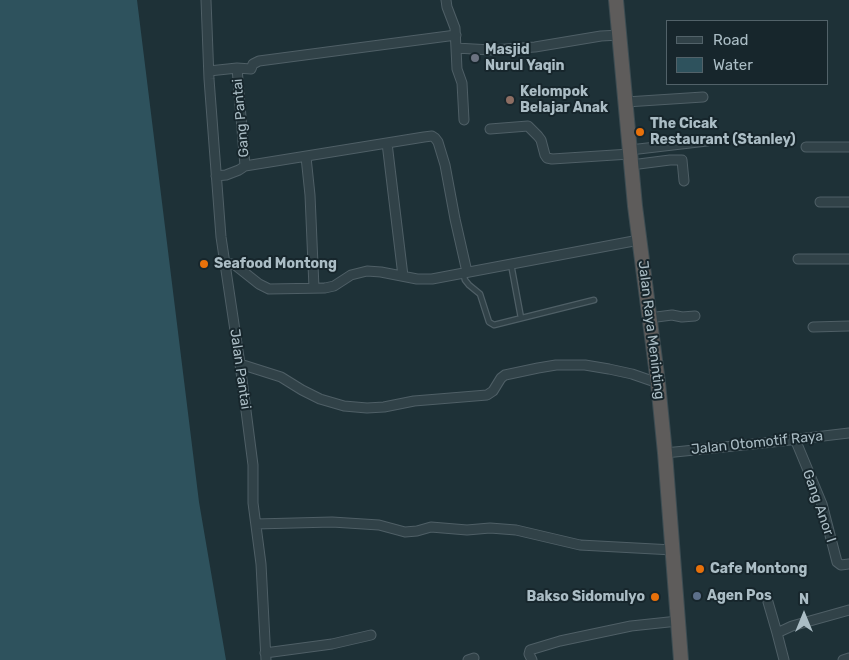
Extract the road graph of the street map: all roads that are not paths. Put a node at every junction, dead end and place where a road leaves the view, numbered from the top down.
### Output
1 (206, 0) edge
2 (446, 0) edge
3 (616, 0) edge
4 (456, 35) junction
5 (620, 35) junction
6 (456, 48) junction
7 (237, 68) junction
8 (209, 75) junction
9 (703, 97) dead end
10 (626, 102) junction
11 (464, 120) dead end
12 (490, 129) dead end
13 (707, 141) dead end
14 (387, 143) junction
15 (849, 147) edge
16 (806, 148) dead end
17 (306, 156) junction
18 (630, 156) junction
19 (246, 166) junction
20 (216, 176) junction
21 (684, 181) dead end
22 (820, 202) dead end
23 (849, 202) edge
24 (639, 240) junction
25 (798, 259) dead end
26 (849, 259) edge
27 (224, 264) junction
28 (511, 264) junction
29 (465, 273) junction
30 (403, 276) junction
31 (314, 288) junction
32 (594, 300) dead end
33 (695, 316) dead end
34 (522, 318) junction
35 (649, 318) junction
36 (814, 326) dead end
37 (849, 326) edge
38 (240, 364) junction
39 (658, 382) junction
40 (849, 433) edge
41 (795, 439) junction
42 (665, 453) junction
43 (256, 524) junction
44 (672, 550) junction
45 (849, 564) edge
46 (768, 602) dead end
47 (849, 610) edge
48 (678, 621) junction
49 (777, 633) junction
50 (371, 635) dead end
51 (266, 656) edge
52 (849, 658) edge
53 (532, 660) edge
54 (680, 660) edge
55 (784, 660) edge
56 (843, 660) edge

1 - 8 street, Jalan Pantai
2 - 4 street
3 - 5 highway, Jalan Raya Meninting
4 - 6 street
4 - 7 street
5 - 6 street
5 - 10 highway, Jalan Raya Meninting
6 - 11 street
7 - 8 street
7 - 19 street, Gang Pantai
8 - 20 street, Jalan Pantai
9 - 10 street
10 - 18 highway, Jalan Raya Meninting
12 - 18 street
13 - 18 street
14 - 17 street
14 - 29 street
14 - 30 street
15 - 16 street
17 - 19 street
17 - 31 street
18 - 21 street
18 - 24 highway, Jalan Raya Meninting
19 - 20 street, Gang Pantai
20 - 27 street, Jalan Pantai
22 - 23 street
24 - 28 street
24 - 35 highway, Jalan Raya Meninting
25 - 26 street
27 - 31 street
27 - 38 street, Jalan Pantai
28 - 29 street
28 - 34 lane
29 - 30 street
29 - 34 lane
30 - 31 street
32 - 34 lane
33 - 35 street
35 - 39 highway, Jalan Raya Meninting
36 - 37 street
38 - 39 street
38 - 43 street, Jalan Pantai
39 - 42 highway, Jalan Raya Meninting
40 - 41 street, Jalan Otomotif Raya
41 - 42 street, Jalan Otomotif Raya
41 - 45 street, Gang Anor I
42 - 44 highway, Jalan Raya Meninting
43 - 44 street
43 - 51 street, Jalan Pantai
44 - 48 highway, Jalan Raya Meninting
46 - 49 street
47 - 49 street
48 - 53 street
48 - 54 highway, Jalan Raya Meninting
49 - 55 street
50 - 51 street
52 - 56 street

